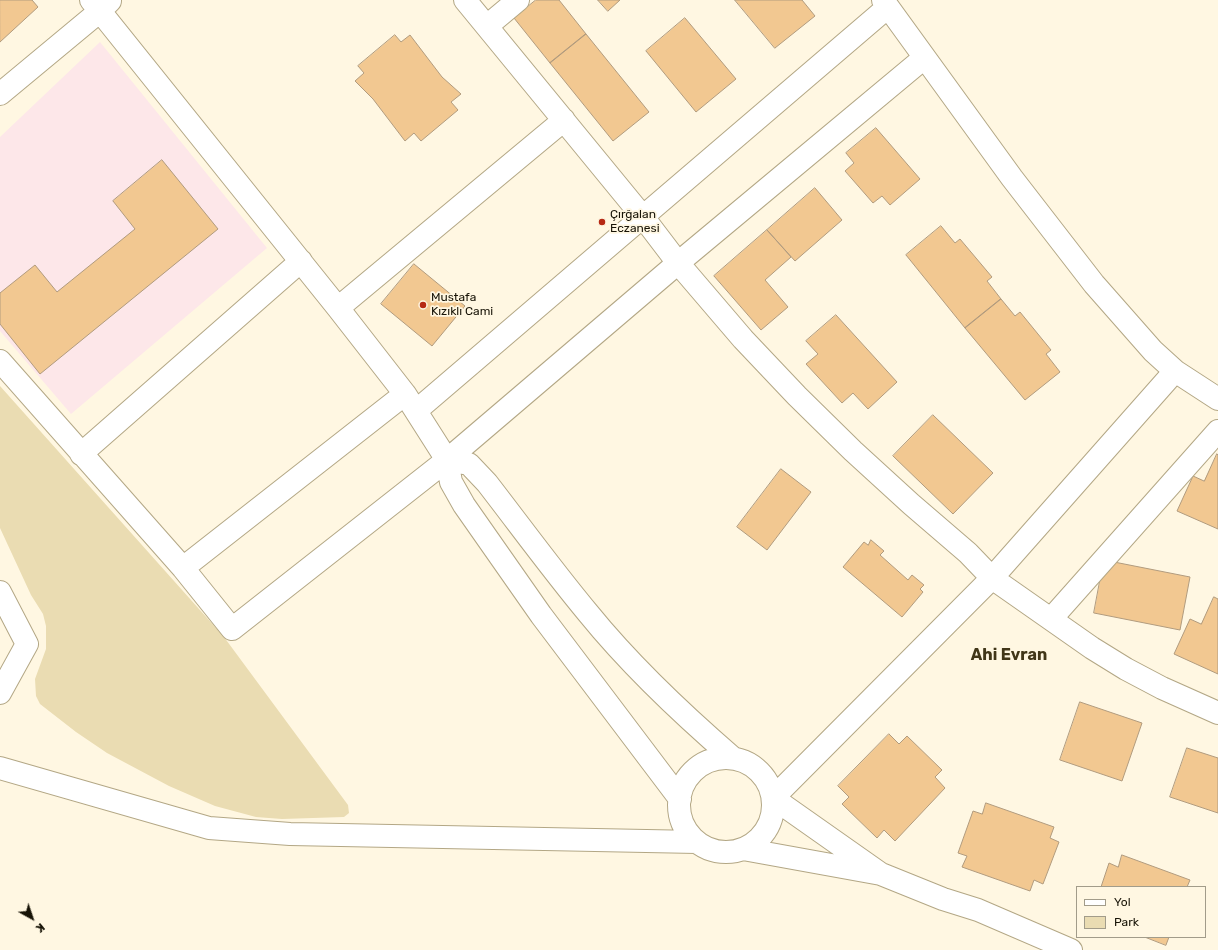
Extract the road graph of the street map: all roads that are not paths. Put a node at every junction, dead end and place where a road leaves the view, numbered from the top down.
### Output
1 (465, 0) edge
2 (518, 0) edge
3 (100, 4) edge
4 (885, 4) edge
5 (487, 26) junction
6 (924, 58) junction
7 (0, 94) edge
8 (564, 120) junction
9 (643, 217) junction
10 (301, 260) junction
11 (678, 263) junction
12 (338, 308) junction
13 (0, 361) edge
14 (1175, 371) junction
15 (1218, 399) edge
16 (411, 402) junction
17 (1218, 431) edge
18 (81, 454) junction
19 (448, 460) junction
20 (183, 568) junction
21 (992, 578) junction
22 (0, 592) edge
23 (1051, 619) junction
24 (0, 694) edge
25 (1218, 713) edge
26 (733, 758) junction
27 (0, 768) edge
28 (773, 798) junction
29 (680, 799) junction
30 (697, 842) junction
31 (743, 849) junction
32 (881, 874) junction
33 (1071, 950) edge

1 - 5 street
2 - 5 street
3 - 7 street
3 - 10 street
4 - 6 street
4 - 9 street
5 - 8 street
6 - 11 street
6 - 14 street
8 - 9 street
8 - 12 street
9 - 11 street
9 - 16 street
10 - 12 street
10 - 18 street
11 - 19 street
11 - 21 street
12 - 16 street
13 - 18 street
14 - 15 street
14 - 21 street
16 - 19 street
16 - 20 street
17 - 23 street
18 - 20 street
19 - 20 street
19 - 26 street
19 - 29 street
21 - 23 street
21 - 28 street
22 - 24 street
23 - 25 street
26 - 28 street
26 - 29 street
27 - 30 street
28 - 31 street
28 - 32 street
29 - 30 street
30 - 31 street
31 - 32 street
32 - 33 street

